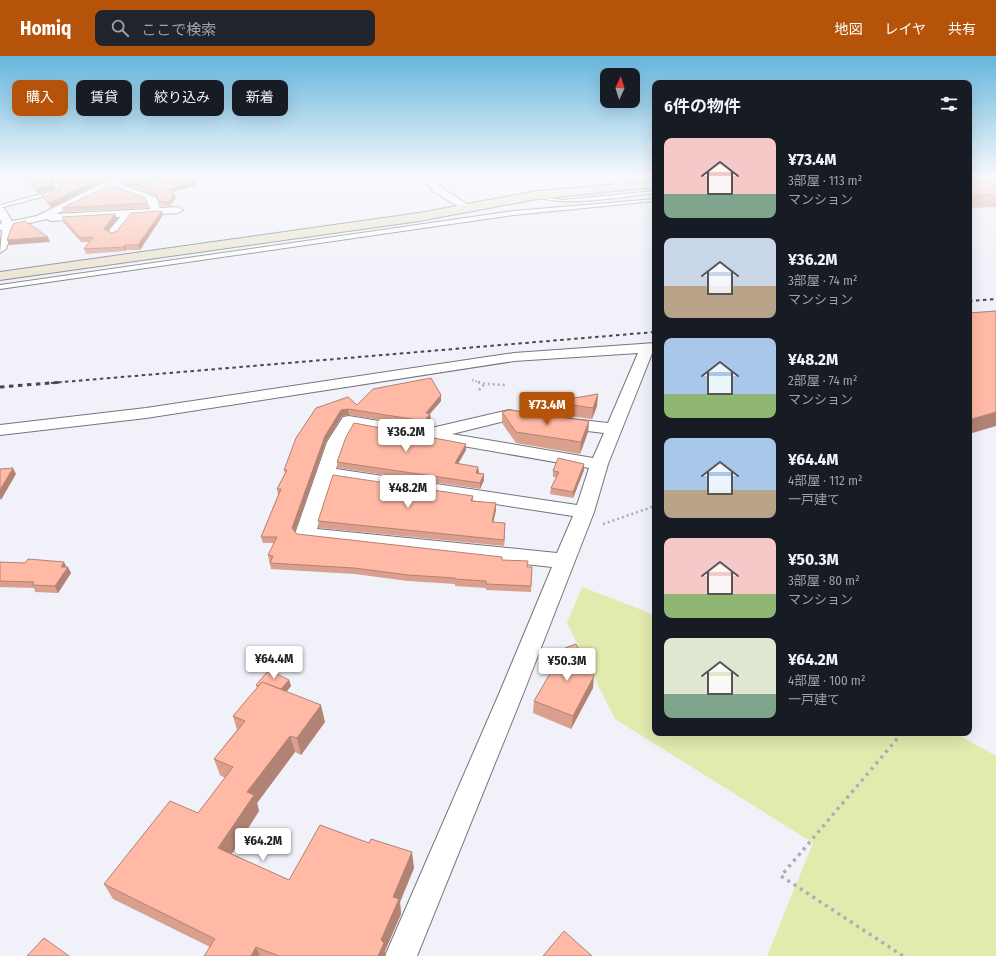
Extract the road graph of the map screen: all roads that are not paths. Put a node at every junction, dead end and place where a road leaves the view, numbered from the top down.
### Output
1 (55, 217) edge
2 (124, 217) edge
3 (417, 217) edge
4 (487, 217) edge
5 (40, 218) joint
6 (5, 226) edge
7 (125, 232) edge
8 (0, 249) edge
9 (0, 276) edge
10 (0, 288) edge
11 (651, 347) edge
12 (613, 429) junction
13 (0, 430) edge
14 (424, 435) junction
15 (599, 464) junction
16 (326, 473) junction
17 (579, 522) junction
18 (563, 561) junction
19 (401, 956) edge

1 - 5 street
2 - 7 street
3 - 9 street
4 - 10 lane
5 - 6 street
6 - 8 street
11 - 12 street
11 - 13 street
12 - 14 street
12 - 15 street
14 - 15 street
14 - 16 street
15 - 17 street
16 - 17 street
16 - 18 street
17 - 18 street
18 - 19 street

